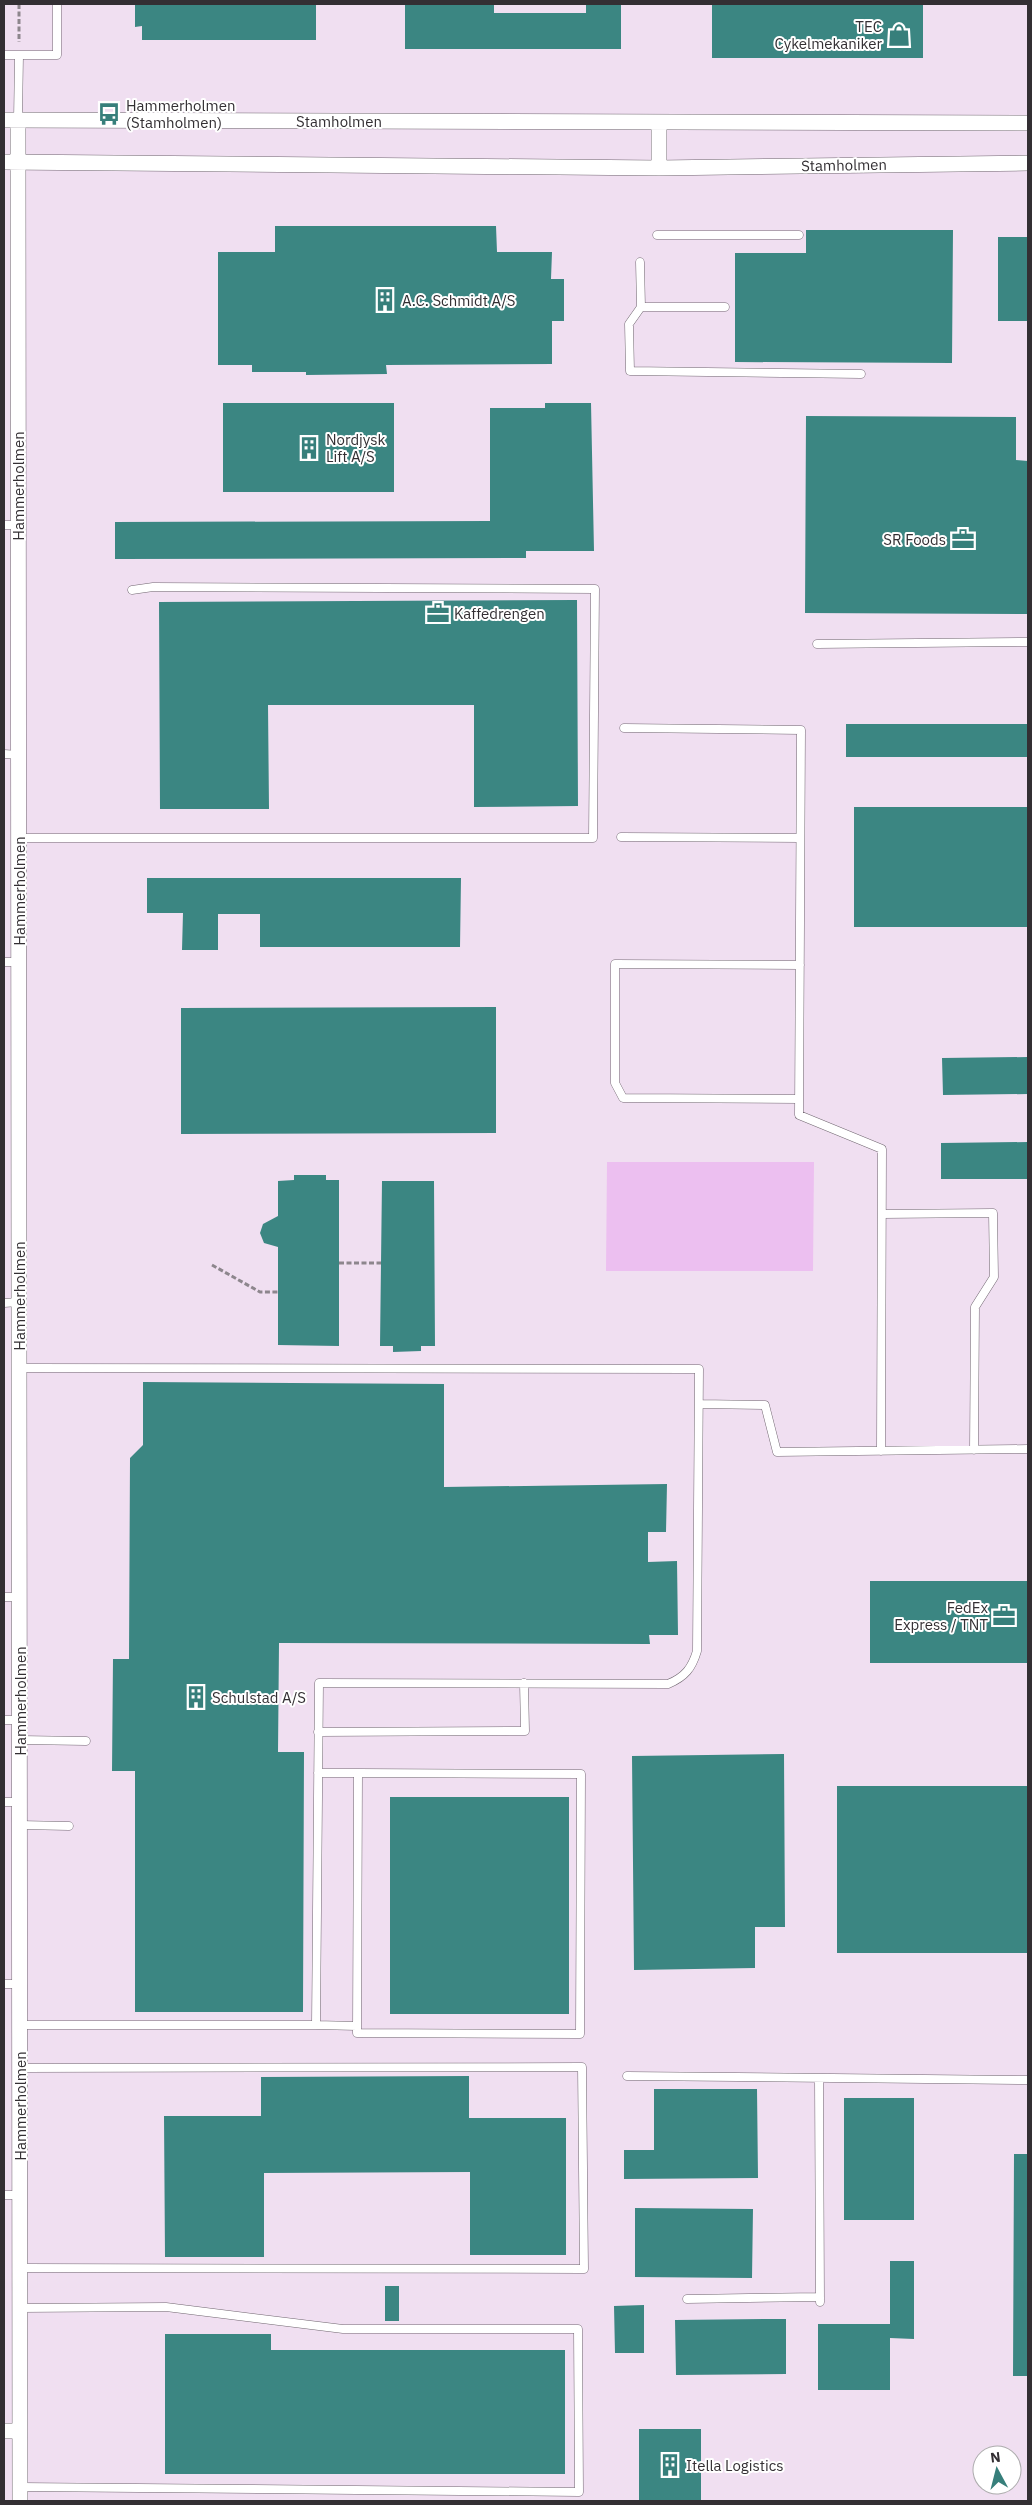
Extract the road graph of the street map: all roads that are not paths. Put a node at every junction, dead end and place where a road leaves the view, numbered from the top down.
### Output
1 (56, 4) edge
2 (4, 54) edge
3 (19, 55) junction
4 (11, 120) edge
5 (659, 122) junction
6 (1028, 123) edge
7 (11, 162) edge
8 (1028, 163) edge
9 (659, 168) junction
10 (657, 235) dead end
11 (800, 236) dead end
12 (640, 262) dead end
13 (642, 306) junction
14 (725, 307) dead end
15 (861, 374) dead end
16 (11, 525) edge
17 (132, 590) dead end
18 (1028, 642) edge
19 (817, 644) dead end
20 (624, 728) dead end
21 (11, 754) edge
22 (621, 837) dead end
23 (19, 838) junction
24 (800, 838) junction
25 (11, 962) edge
26 (800, 965) junction
27 (799, 1099) junction
28 (882, 1214) junction
29 (19, 1302) junction
30 (4, 1303) edge
31 (19, 1368) junction
32 (699, 1404) junction
33 (1028, 1449) edge
34 (974, 1450) junction
35 (881, 1451) junction
36 (4, 1597) edge
37 (20, 1597) junction
38 (524, 1683) junction
39 (4, 1720) edge
40 (20, 1720) junction
41 (318, 1732) junction
42 (20, 1740) junction
43 (86, 1741) dead end
44 (318, 1773) junction
45 (358, 1773) junction
46 (4, 1802) edge
47 (20, 1802) junction
48 (20, 1825) junction
49 (69, 1826) dead end
50 (4, 1984) edge
51 (20, 1984) junction
52 (20, 2025) junction
53 (316, 2025) junction
54 (357, 2026) junction
55 (20, 2068) junction
56 (627, 2076) dead end
57 (819, 2078) junction
58 (1028, 2080) edge
59 (4, 2195) edge
60 (20, 2195) junction
61 (20, 2268) junction
62 (687, 2299) dead end
63 (20, 2308) junction
64 (4, 2431) edge
65 (20, 2431) junction
66 (20, 2494) edge

1 - 3 lane
2 - 3 lane
3 - 4 lane
4 - 5 street, Stamholmen
4 - 7 street
5 - 6 street, Stamholmen
5 - 9 street
7 - 9 street, Stamholmen
7 - 16 street, Hammerholmen
8 - 9 street, Stamholmen
10 - 11 lane
12 - 13 lane
13 - 14 lane
13 - 15 lane
16 - 21 street, Hammerholmen
17 - 23 lane
18 - 19 lane
20 - 24 lane
21 - 23 street, Hammerholmen
22 - 24 lane
23 - 25 street, Hammerholmen
24 - 26 lane
25 - 29 street, Hammerholmen
26 - 27 lane
26 - 27 lane
27 - 28 lane
28 - 34 lane
28 - 35 lane
29 - 30 lane
29 - 31 street, Hammerholmen
31 - 32 lane
31 - 37 street, Hammerholmen
32 - 35 lane
32 - 38 lane
33 - 34 lane
34 - 35 lane
36 - 37 lane
37 - 40 street, Hammerholmen
38 - 41 lane
38 - 41 lane
39 - 40 lane
40 - 42 street, Hammerholmen
41 - 44 lane
42 - 43 lane
42 - 47 street, Hammerholmen
44 - 45 lane
44 - 53 lane
45 - 54 lane
45 - 54 lane
46 - 47 lane
47 - 48 street, Hammerholmen
48 - 49 lane
48 - 51 street, Hammerholmen
50 - 51 lane
51 - 52 street, Hammerholmen
52 - 53 lane
52 - 55 street, Hammerholmen
53 - 54 lane
55 - 60 street, Hammerholmen
55 - 61 lane
56 - 57 lane
57 - 58 lane
57 - 62 lane
59 - 60 lane
60 - 61 street, Hammerholmen
61 - 63 street, Hammerholmen
63 - 65 street, Hammerholmen
63 - 66 lane
64 - 65 street
65 - 66 street, Hammerholmen

